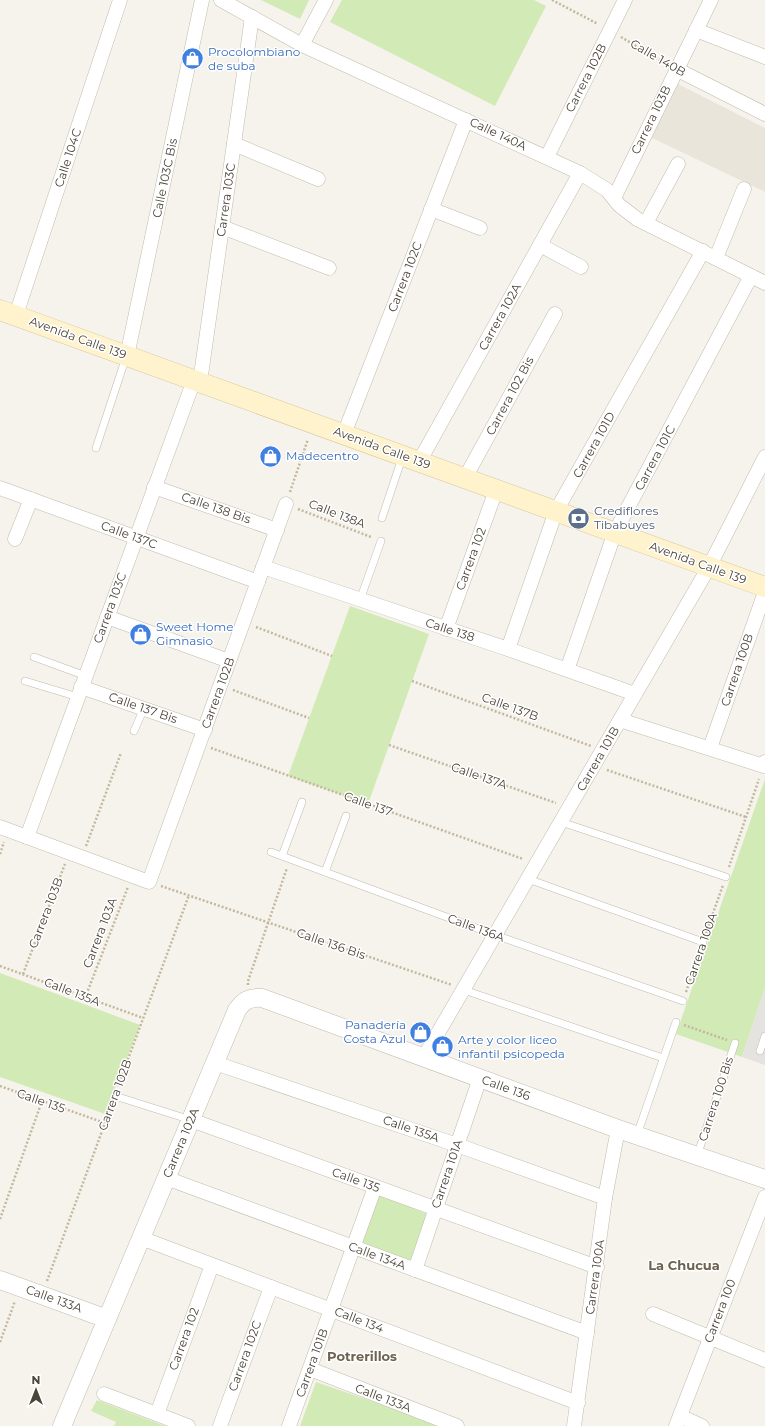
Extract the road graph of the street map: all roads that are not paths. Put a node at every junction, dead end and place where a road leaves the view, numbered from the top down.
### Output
1 (120, 0) edge
2 (202, 0) edge
3 (221, 0) edge
4 (326, 0) edge
5 (625, 0) edge
6 (711, 0) edge
7 (252, 17) junction
8 (696, 30) junction
9 (302, 45) junction
10 (765, 57) edge
11 (676, 69) junction
12 (765, 114) edge
13 (466, 120) junction
14 (234, 144) junction
15 (547, 157) junction
16 (678, 164) dead end
17 (580, 173) junction
18 (318, 179) dead end
19 (744, 189) dead end
20 (614, 198) junction
21 (432, 209) junction
22 (646, 223) junction
23 (222, 226) junction
24 (480, 228) dead end
25 (540, 245) junction
26 (703, 251) junction
27 (716, 258) junction
28 (581, 267) dead end
29 (329, 268) dead end
30 (751, 276) junction
31 (765, 283) edge
32 (8, 313) edge
33 (554, 314) dead end
34 (127, 356) junction
35 (197, 381) junction
36 (344, 434) junction
37 (96, 448) dead end
38 (765, 457) edge
39 (411, 459) junction
40 (465, 478) junction
41 (154, 487) junction
42 (0, 488) edge
43 (496, 490) junction
44 (30, 499) junction
45 (286, 504) road end
46 (556, 511) junction
47 (382, 518) dead end
48 (277, 530) junction
49 (615, 532) junction
50 (136, 538) junction
51 (15, 539) dead end
52 (381, 541) road end
53 (264, 567) junction
54 (709, 567) junction
55 (258, 582) junction
56 (765, 587) edge
57 (765, 592) edge
58 (360, 600) junction
59 (107, 617) junction
60 (446, 629) junction
61 (508, 649) junction
62 (34, 656) dead end
63 (230, 661) junction
64 (567, 670) junction
65 (25, 681) dead end
66 (82, 686) junction
67 (635, 694) junction
68 (144, 708) junction
69 (620, 720) junction
70 (205, 730) junction
71 (134, 731) dead end
72 (710, 748) junction
73 (764, 764) edge
74 (302, 802) dead end
75 (346, 816) dead end
76 (561, 822) junction
77 (0, 827) edge
78 (27, 837) junction
79 (271, 852) dead end
80 (282, 856) junction
81 (325, 872) junction
82 (726, 877) road end
83 (528, 879) junction
84 (495, 935) junction
85 (703, 942) road end
86 (464, 990) junction
87 (247, 999) joint
88 (683, 1001) road end
89 (676, 1022) road end
90 (765, 1036) edge
91 (735, 1043) road end
92 (760, 1051) dead end
93 (424, 1057) junction
94 (664, 1058) junction
95 (215, 1063) junction
96 (480, 1078) junction
97 (115, 1096) road end
98 (191, 1120) junction
99 (618, 1129) junction
100 (637, 1135) junction
101 (457, 1145) junction
102 (697, 1156) junction
103 (166, 1178) junction
104 (765, 1179) edge
105 (375, 1187) junction
106 (765, 1197) edge
107 (605, 1198) junction
108 (436, 1209) junction
109 (141, 1238) junction
110 (353, 1247) junction
111 (212, 1265) junction
112 (597, 1267) junction
113 (415, 1270) junction
114 (0, 1280) edge
115 (271, 1287) junction
116 (331, 1310) junction
117 (653, 1314) dead end
118 (107, 1319) junction
119 (587, 1333) junction
120 (710, 1338) junction
121 (765, 1360) edge
122 (310, 1369) junction
123 (104, 1394) dead end
124 (578, 1403) junction
125 (157, 1414) junction
126 (678, 1421) edge
127 (62, 1426) edge
128 (188, 1426) edge
129 (220, 1426) edge
130 (289, 1426) edge
131 (457, 1426) edge
132 (574, 1426) edge
133 (702, 1426) edge

1 - 32 street, Calle 104C
2 - 34 street, Calle 103C Bis
3 - 7 street, Calle 140A
4 - 9 street
5 - 15 street, Carrera 102B
6 - 8 street, Carrera 103B
7 - 9 street, Calle 140A
7 - 14 street, Carrera 103C
8 - 10 street
8 - 11 street, Carrera 103B
9 - 13 street, Calle 140A
11 - 12 street, Calle 140B
11 - 20 street, Carrera 103B
13 - 15 street, Calle 140A
13 - 21 street, Carrera 102C
14 - 18 street
14 - 23 street, Carrera 103C
15 - 17 street, Calle 140A
16 - 22 street
17 - 20 street, Calle 140A
17 - 25 street, Carrera 102A
19 - 27 street
20 - 22 street, Calle 140A
21 - 24 street
21 - 36 street, Carrera 102C
22 - 26 street, Calle 140A
23 - 29 street
23 - 35 street, Carrera 103C
25 - 28 street
25 - 39 street, Carrera 102A
26 - 27 street, Calle 140A
26 - 46 street, Carrera 101D
27 - 30 street, Calle 140A
30 - 31 street, Calle 140A
30 - 49 street, Carrera 101C
32 - 34 main road, Avenida Calle 139
33 - 40 street, Carrera 102 Bis
34 - 35 main road, Avenida Calle 139
34 - 37 lane
35 - 36 main road, Avenida Calle 139
35 - 41 street, Carrera 103C
36 - 39 main road, Avenida Calle 139
38 - 54 street, Carrera 101B
39 - 40 main road, Avenida Calle 139
39 - 47 lane
40 - 43 main road, Avenida Calle 139
41 - 48 street, Calle 138 Bis
41 - 50 street, Carrera 103C
42 - 44 street, Calle 137C
43 - 46 main road, Avenida Calle 139
43 - 60 street, Carrera 102
44 - 50 street, Calle 137C
44 - 51 street
45 - 48 street, Carrera 102B
46 - 49 main road, Avenida Calle 139
46 - 61 street, Carrera 101D
48 - 53 street, Carrera 102B
49 - 54 main road, Avenida Calle 139
49 - 64 street, Carrera 101C
50 - 55 street, Calle 137C
50 - 59 street, Carrera 103C
52 - 58 lane
53 - 55 street, Carrera 102B
53 - 58 street, Calle 138
54 - 56 main road, Avenida Calle 139
54 - 67 street, Carrera 101B
55 - 63 street, Carrera 102B
57 - 72 street, Carrera 100B
58 - 60 street, Calle 138
59 - 63 street
59 - 66 street, Carrera 103C
60 - 61 street, Calle 138
61 - 64 street, Calle 138
62 - 66 lane
63 - 70 street, Carrera 102B
64 - 67 street, Calle 138
65 - 66 lane
66 - 68 street, Calle 137 Bis
66 - 78 street, Carrera 103C
67 - 69 street, Carrera 101B
68 - 70 street, Calle 137 Bis
68 - 71 lane
69 - 72 street
69 - 76 street, Carrera 101B
70 - 78 street, Carrera 102B
72 - 73 street
74 - 80 lane
75 - 81 lane
76 - 82 lane
76 - 83 street, Carrera 101B
77 - 78 street
79 - 80 lane, Calle 136A
80 - 81 lane, Calle 136A
81 - 84 lane, Calle 136A
83 - 84 street, Carrera 101B
83 - 85 lane
84 - 86 street, Carrera 101B
84 - 88 lane, Calle 136A
86 - 93 street, Carrera 101B
86 - 94 lane
87 - 93 street, Calle 136
87 - 95 street, Carrera 102A
89 - 94 lane
90 - 92 lane
91 - 102 lane, Carrera 100 Bis
93 - 96 street, Calle 136
94 - 100 lane
95 - 98 street, Carrera 102A
95 - 101 street, Calle 135A
96 - 99 street, Calle 136
96 - 101 street, Carrera 101A
97 - 98 lane, Calle 135
98 - 103 street, Carrera 102A
98 - 105 street, Calle 135
99 - 100 street, Calle 136
99 - 107 street, Carrera 100A
100 - 102 street, Calle 136
101 - 107 street, Calle 135A
101 - 108 street, Carrera 101A
102 - 104 street, Calle 136
103 - 109 street, Carrera 102A
103 - 110 street, Calle 134A
105 - 108 street, Calle 135
105 - 110 street, Carrera 101B
106 - 120 street, Carrera 100
107 - 112 street, Carrera 100A
108 - 112 street, Calle 135
108 - 113 street, Carrera 101A
109 - 111 street, Calle 134
109 - 118 street, Carrera 102A
110 - 113 street, Calle 134A
110 - 116 street, Carrera 101B
111 - 115 street, Calle 134
111 - 125 street, Carrera 102
112 - 119 street, Carrera 100A
113 - 119 street, Calle 134A
114 - 118 street, Calle 133A
115 - 116 street, Calle 134
115 - 129 street, Carrera 102C
116 - 122 street, Carrera 101B
116 - 124 street, Calle 134
117 - 120 street
118 - 127 street, Carrera 102A
119 - 124 street, Carrera 100A
120 - 121 street
120 - 126 street, Carrera 100
122 - 130 street, Carrera 101B
122 - 131 street, Calle 133A
123 - 125 street
124 - 132 street, Carrera 100A
125 - 128 street
126 - 133 street

